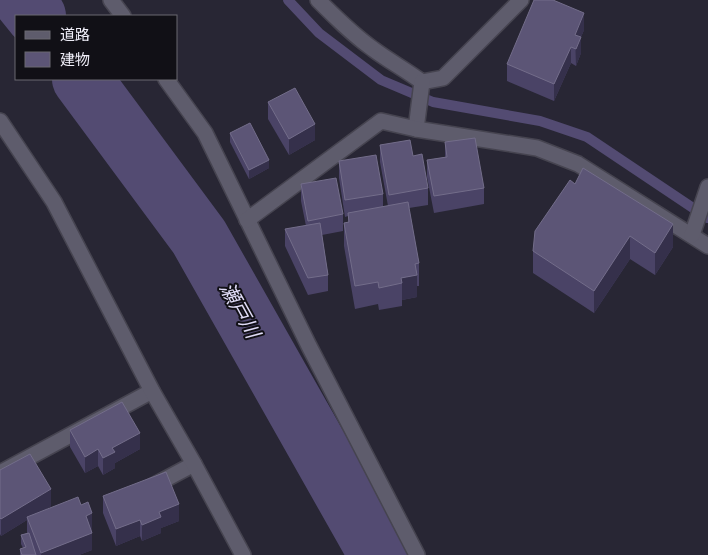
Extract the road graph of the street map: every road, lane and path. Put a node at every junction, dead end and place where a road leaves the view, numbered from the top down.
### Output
1 (112, 0) edge
2 (318, 0) edge
3 (522, 0) edge
4 (122, 15) edge
5 (167, 80) edge
6 (422, 82) junction
7 (0, 121) edge
8 (416, 129) junction
9 (706, 190) edge
10 (247, 220) junction
11 (692, 234) junction
12 (708, 246) edge
13 (152, 391) junction
14 (194, 464) junction
15 (0, 473) edge
16 (135, 496) edge
17 (243, 555) edge
18 (417, 555) edge

1 - 4 street
2 - 6 street
3 - 6 street
5 - 10 street
6 - 8 street
7 - 13 street
8 - 10 street
8 - 11 street
9 - 11 street
10 - 18 street
11 - 12 street
13 - 14 street
13 - 15 street
14 - 16 street
14 - 17 street

